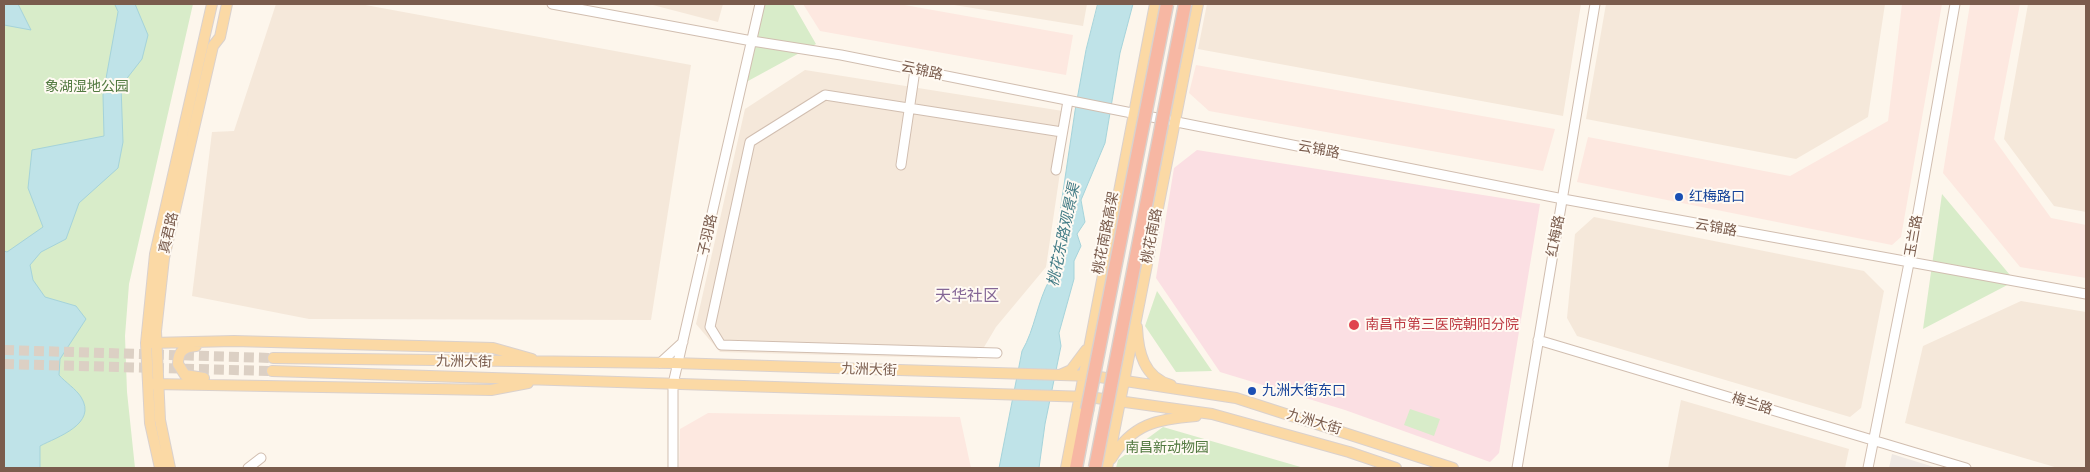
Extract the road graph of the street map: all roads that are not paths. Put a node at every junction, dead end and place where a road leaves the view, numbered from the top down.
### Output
1 (212, 4) edge
2 (227, 4) edge
3 (552, 4) edge
4 (760, 4) edge
5 (1155, 4) edge
6 (1166, 4) edge
7 (1185, 4) edge
8 (1198, 4) edge
9 (1595, 4) edge
10 (1956, 4) edge
11 (752, 41) junction
12 (915, 70) junction
13 (1070, 101) junction
14 (909, 108) junction
15 (1127, 113) junction
16 (1174, 121) junction
17 (1062, 132) junction
18 (901, 165) dead end
19 (1056, 170) dead end
20 (1563, 200) junction
21 (1909, 263) junction
22 (2086, 294) edge
23 (1137, 310) junction
24 (1538, 340) junction
25 (234, 342) junction
26 (683, 342) junction
27 (151, 343) junction
28 (1090, 344) junction
29 (997, 353) dead end
30 (273, 358) tunnel mouth
31 (548, 363) junction
32 (660, 363) junction
33 (678, 363) junction
34 (272, 371) tunnel mouth
35 (1058, 375) junction
36 (1084, 376) junction
37 (547, 379) junction
38 (1123, 380) junction
39 (147, 384) junction
40 (158, 384) junction
41 (232, 384) junction
42 (673, 384) junction
43 (1079, 397) junction
44 (1236, 398) junction
45 (1119, 401) junction
46 (1212, 414) junction
47 (1873, 440) junction
48 (261, 458) dead end
49 (160, 468) edge
50 (170, 468) edge
51 (248, 468) edge
52 (672, 468) edge
53 (1066, 468) edge
54 (1076, 468) edge
55 (1103, 468) edge
56 (1396, 468) edge
57 (1453, 468) edge
58 (1517, 468) edge
59 (1868, 468) edge
60 (1966, 468) edge

1 - 27 main road, 真君路
2 - 27 main road, 真君路
3 - 11 street, 云锦路
4 - 11 street, 子羽路
5 - 15 main road
6 - 54 highway, 桃花南路高架, bridge
7 - 55 highway, bridge
8 - 16 main road, 桃花南路
9 - 20 street, 红梅路
10 - 21 street, 玉兰路
11 - 12 street, 云锦路
11 - 26 street, 子羽路
12 - 13 street, 云锦路
12 - 14 street
13 - 15 street, 云锦路
13 - 17 street
14 - 17 street
14 - 18 street
14 - 29 street
15 - 16 street, 云锦路
15 - 28 main road
16 - 20 street, 云锦路
16 - 23 main road, 桃花南路
17 - 19 street
20 - 21 street, 云锦路
20 - 24 street, 红梅路
21 - 22 street, 云锦路
21 - 47 street, 玉兰路
23 - 38 main road, 桃花南路
23 - 44 main road
24 - 47 street, 梅兰路
24 - 58 street, 红梅路
25 - 27 main road
25 - 31 main road
25 - 41 main road
26 - 32 street
26 - 33 street, 子羽路
27 - 39 main road, 真君路
27 - 40 main road, 真君路
28 - 35 main road
28 - 36 main road
30 - 31 main road, 九洲大街
31 - 32 main road, 九洲大街
32 - 33 main road, 九洲大街
33 - 35 main road, 九洲大街
33 - 42 street, 子羽路
34 - 37 main road, 九洲大街
35 - 36 main road, 九洲大街
36 - 38 main road, 九洲大街
36 - 43 main road
37 - 41 main road
37 - 42 main road, 九洲大街
38 - 44 main road, 九洲大街
38 - 45 main road, 桃花南路
39 - 40 main road
39 - 49 main road, 真君路
40 - 41 main road
40 - 50 main road, 真君路
42 - 43 main road, 九洲大街
42 - 52 street, 子羽路
43 - 45 main road, 九洲大街
43 - 53 main road
44 - 57 main road, 九洲大街
45 - 46 main road, 九洲大街
45 - 55 main road, 桃花南路
46 - 55 main road
46 - 56 main road, 九洲大街
47 - 59 street, 玉兰路
47 - 60 street, 梅兰路
48 - 51 street

